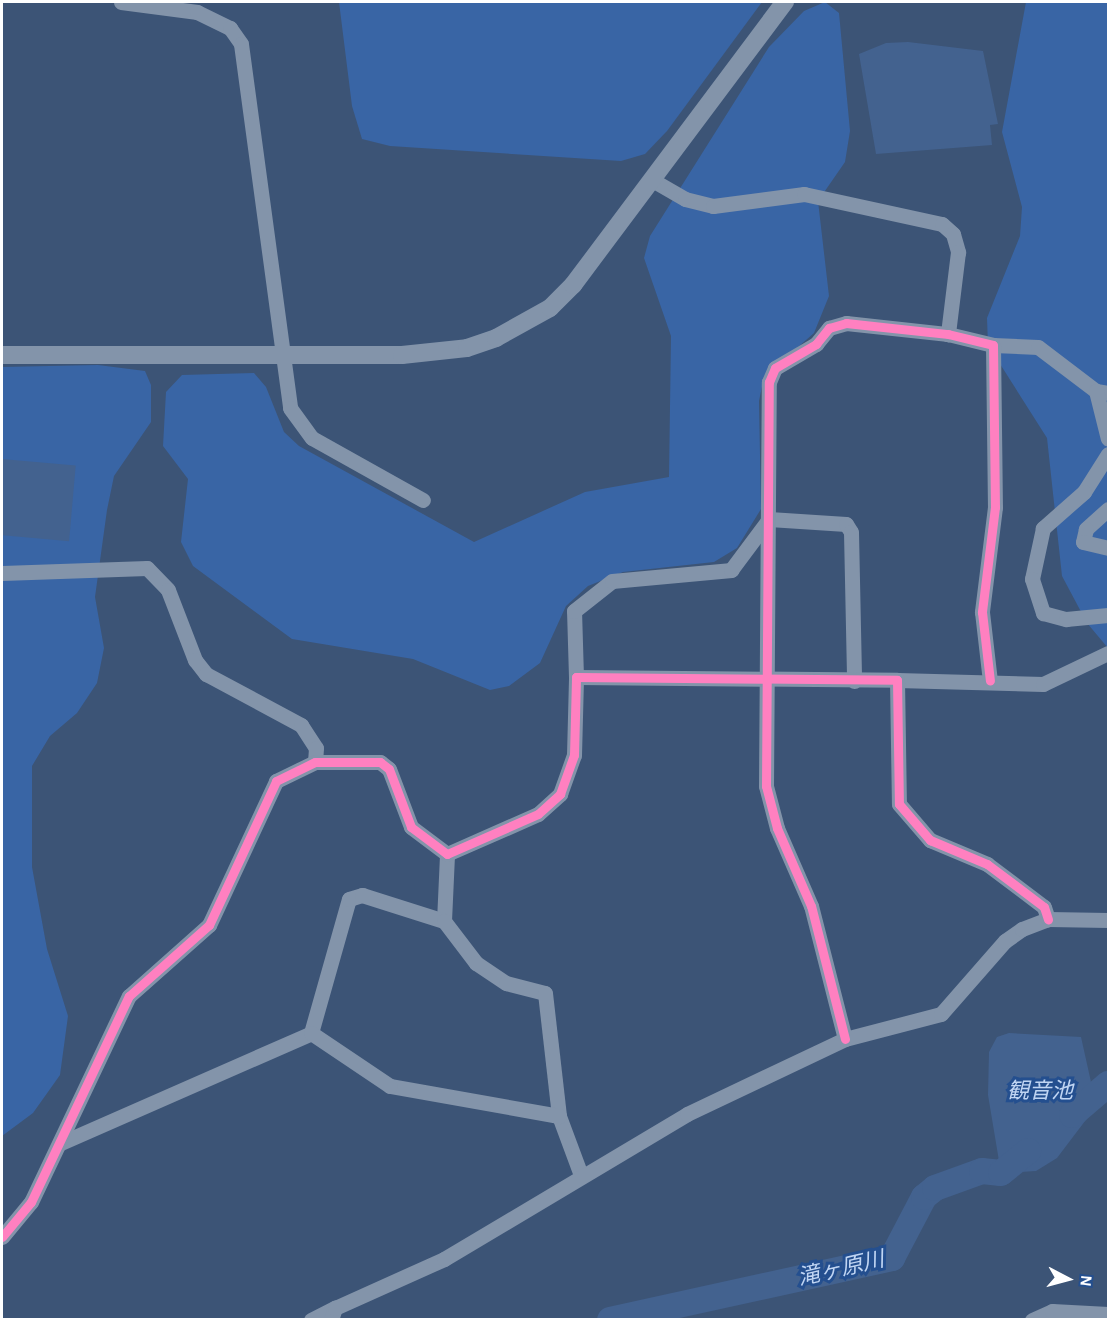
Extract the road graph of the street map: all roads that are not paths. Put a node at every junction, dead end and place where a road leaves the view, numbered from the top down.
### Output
1 (121, 2) edge
2 (785, 2) edge
3 (654, 181) junction
4 (948, 334) junction
5 (993, 345) junction
6 (280, 353) junction
7 (2, 355) edge
8 (1102, 392) edge
9 (1108, 438) edge
10 (1108, 454) edge
11 (423, 500) dead end
12 (1108, 509) edge
13 (769, 519) junction
14 (1108, 548) edge
15 (2, 573) edge
16 (1108, 615) edge
17 (1108, 653) edge
18 (576, 677) junction
19 (767, 680) junction
20 (897, 680) junction
21 (854, 681) junction
22 (990, 681) junction
23 (315, 762) junction
24 (447, 854) junction
25 (1048, 919) junction
26 (1108, 920) edge
27 (444, 921) junction
28 (311, 1034) junction
29 (845, 1040) junction
30 (559, 1116) junction
31 (62, 1143) junction
32 (581, 1175) junction
33 (2, 1237) edge
34 (333, 1314) edge
35 (1108, 1314) edge
36 (311, 1320) edge
37 (1032, 1320) edge

1 - 6 street
2 - 3 street
3 - 4 street
3 - 6 street
4 - 5 street
4 - 13 street
5 - 8 street
5 - 22 street
6 - 7 street
6 - 11 street
8 - 9 street
10 - 16 street
12 - 14 street
13 - 18 street
13 - 19 street
13 - 21 street
15 - 23 street
17 - 22 street
18 - 19 street
18 - 24 street
19 - 21 street
19 - 29 street
20 - 21 street
20 - 22 street
20 - 25 street
23 - 24 street
23 - 31 street
24 - 27 street
25 - 26 street
25 - 29 street
27 - 28 street
27 - 30 street
28 - 30 street
28 - 31 street
29 - 32 street
30 - 32 street
31 - 33 street
32 - 34 street
34 - 36 street
35 - 37 street

